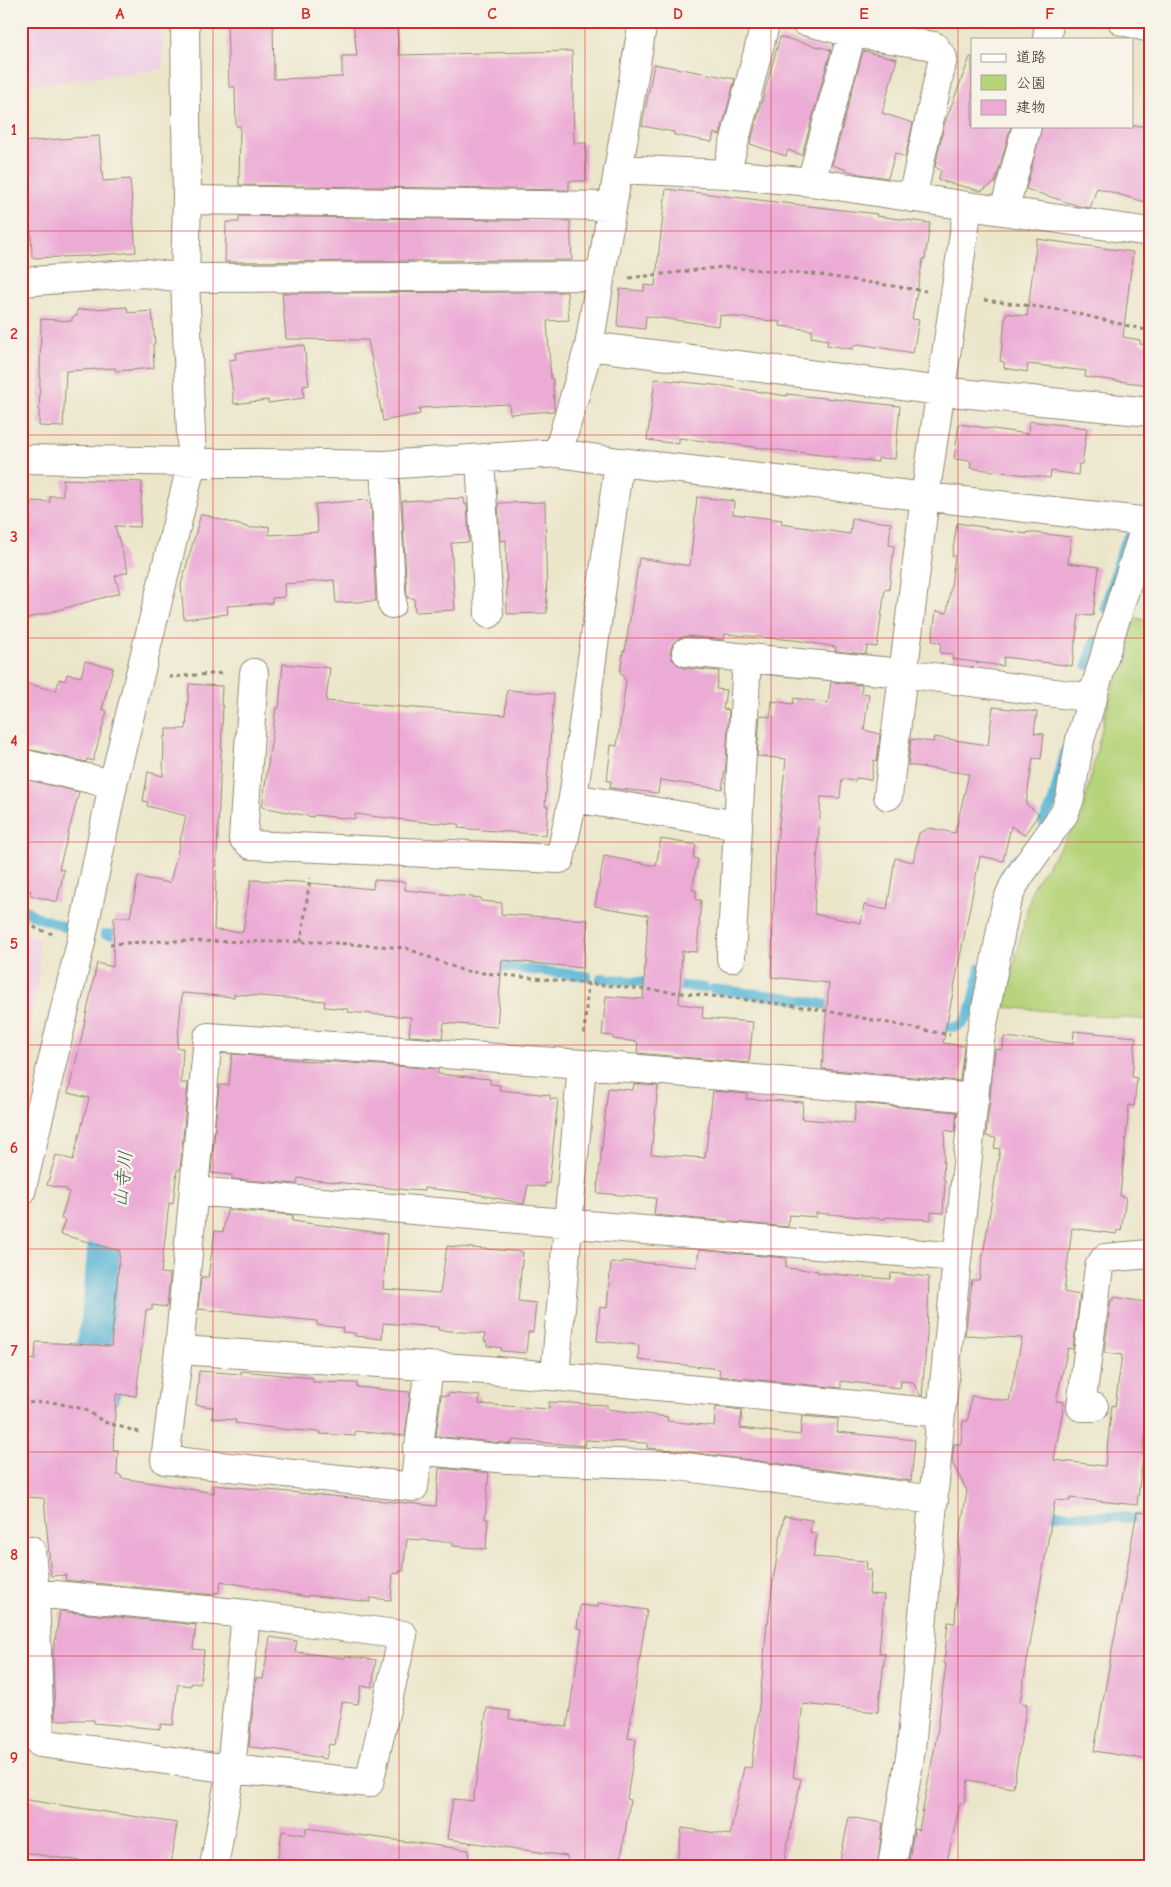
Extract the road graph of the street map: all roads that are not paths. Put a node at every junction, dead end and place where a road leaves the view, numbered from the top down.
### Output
1 (185, 21) edge
2 (643, 21) edge
3 (766, 21) edge
4 (804, 21) edge
5 (1048, 21) edge
6 (1122, 21) edge
7 (1150, 28) edge
8 (852, 33) junction
9 (1047, 38) edge
10 (1026, 128) edge
11 (618, 169) junction
12 (726, 174) junction
13 (811, 182) junction
14 (912, 198) junction
15 (187, 200) junction
16 (612, 206) junction
17 (968, 206) junction
18 (1004, 211) junction
19 (1150, 232) edge
20 (613, 277) junction
21 (185, 278) junction
22 (21, 282) edge
23 (589, 346) junction
24 (940, 391) junction
25 (1150, 412) edge
26 (558, 453) junction
27 (21, 459) edge
28 (480, 459) junction
29 (192, 462) junction
30 (619, 462) junction
31 (384, 465) junction
32 (925, 497) junction
33 (1149, 521) edge
34 (392, 604) dead end
35 (489, 614) dead end
36 (686, 652) dead end
37 (747, 658) junction
38 (254, 673) road end
39 (902, 673) junction
40 (1093, 698) junction
41 (29, 765) dead end
42 (114, 784) junction
43 (888, 796) dead end
44 (573, 798) junction
45 (738, 825) junction
46 (730, 958) dead end
47 (582, 1064) junction
48 (975, 1098) junction
49 (194, 1191) junction
50 (21, 1192) edge
51 (568, 1224) junction
52 (1150, 1254) edge
53 (957, 1257) junction
54 (179, 1350) junction
55 (428, 1366) junction
56 (555, 1376) junction
57 (1094, 1407) dead end
58 (941, 1413) junction
59 (417, 1450) junction
60 (934, 1500) junction
61 (31, 1550) dead end
62 (35, 1593) junction
63 (246, 1614) junction
64 (231, 1768) junction
65 (214, 1866) edge
66 (892, 1866) edge

1 - 15 street
2 - 11 street
3 - 12 street
4 - 8 street
5 - 9 street
6 - 7 street
8 - 13 street
8 - 14 street
10 - 18 street
11 - 12 street
11 - 16 street
12 - 13 street
13 - 14 street
14 - 17 street
15 - 16 street
15 - 21 street
16 - 20 street
17 - 18 street
17 - 24 street
18 - 19 street
20 - 21 street
20 - 23 street
21 - 22 street
21 - 29 street
23 - 24 street
23 - 26 street
24 - 25 street
24 - 32 street
26 - 28 street
26 - 30 street
27 - 29 street
28 - 31 street
28 - 35 street
29 - 31 street
29 - 42 street
30 - 32 street
30 - 44 street
31 - 34 street
32 - 33 street
32 - 39 street
33 - 40 street
36 - 37 street
37 - 39 street
37 - 45 street
38 - 44 street
39 - 40 street
39 - 43 street
40 - 48 street
41 - 42 street
42 - 50 street
44 - 45 street
45 - 46 street
47 - 48 street
47 - 49 street
47 - 51 street
48 - 53 street
49 - 51 street
49 - 54 street
51 - 53 street
51 - 56 street
52 - 57 street
53 - 58 street
54 - 55 street
54 - 59 street
55 - 56 street
55 - 59 street
56 - 58 street
58 - 60 street
59 - 60 street
60 - 66 street
61 - 62 street
62 - 63 street
62 - 64 street
63 - 64 street
63 - 64 street
64 - 65 street

